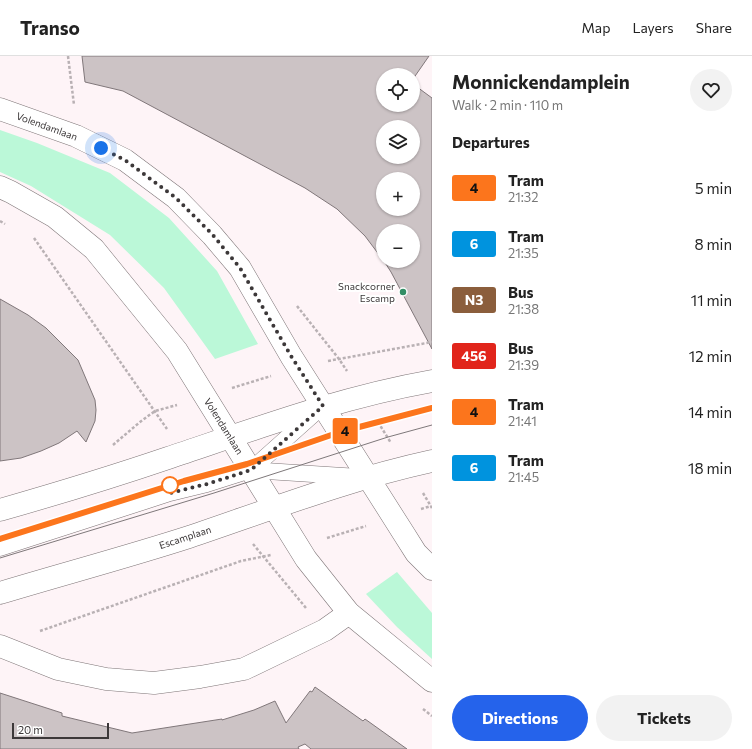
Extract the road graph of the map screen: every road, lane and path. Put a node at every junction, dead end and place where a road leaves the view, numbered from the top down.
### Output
1 (68, 56) edge
2 (74, 105) dead end
3 (0, 109) edge
4 (0, 188) edge
5 (0, 221) edge
6 (6, 224) dead end
7 (31, 234) dead end
8 (432, 342) edge
9 (339, 359) junction
10 (299, 368) junction
11 (432, 381) edge
12 (205, 396) junction
13 (362, 396) junction
14 (323, 406) junction
15 (230, 436) junction
16 (432, 461) edge
17 (407, 468) junction
18 (251, 470) junction
19 (368, 477) junction
20 (432, 506) edge
21 (274, 508) junction
22 (0, 510) edge
23 (394, 517) junction
24 (299, 547) junction
25 (0, 548) edge
26 (263, 558) junction
27 (432, 569) edge
28 (0, 593) edge
29 (349, 613) junction
30 (325, 630) junction
31 (38, 632) dead end
32 (0, 646) edge
33 (432, 681) edge

1 - 2 path
3 - 10 street, Volendamlaan
4 - 12 street, Volendamlaan
5 - 6 path
7 - 12 path
8 - 9 path
9 - 10 path
9 - 13 path
10 - 12 path
10 - 14 street, Volendamlaan
11 - 13 street, Escamplaan
12 - 15 street, Volendamlaan
13 - 14 street, Escamplaan
13 - 17 path
14 - 15 street, Escamplaan
14 - 18 lane, Escamplaan
14 - 19 street, Volendamlaan
15 - 18 street, Volendamlaan
15 - 22 street, Escamplaan
16 - 17 street, Escamplaan
17 - 19 street, Escamplaan
17 - 20 path
18 - 19 lane, Escamplaan
18 - 21 street, Volendamlaan
18 - 25 lane, Escamplaan
19 - 21 street, Escamplaan
19 - 23 street, Volendamlaan
20 - 23 path
21 - 24 street, Volendamlaan
21 - 28 street, Escamplaan
23 - 24 path
23 - 27 street, Volendamlaan
24 - 26 path
24 - 29 street, Volendamlaan
26 - 30 path
26 - 31 path
29 - 30 street
29 - 33 street, Volendamlaan
30 - 32 street

